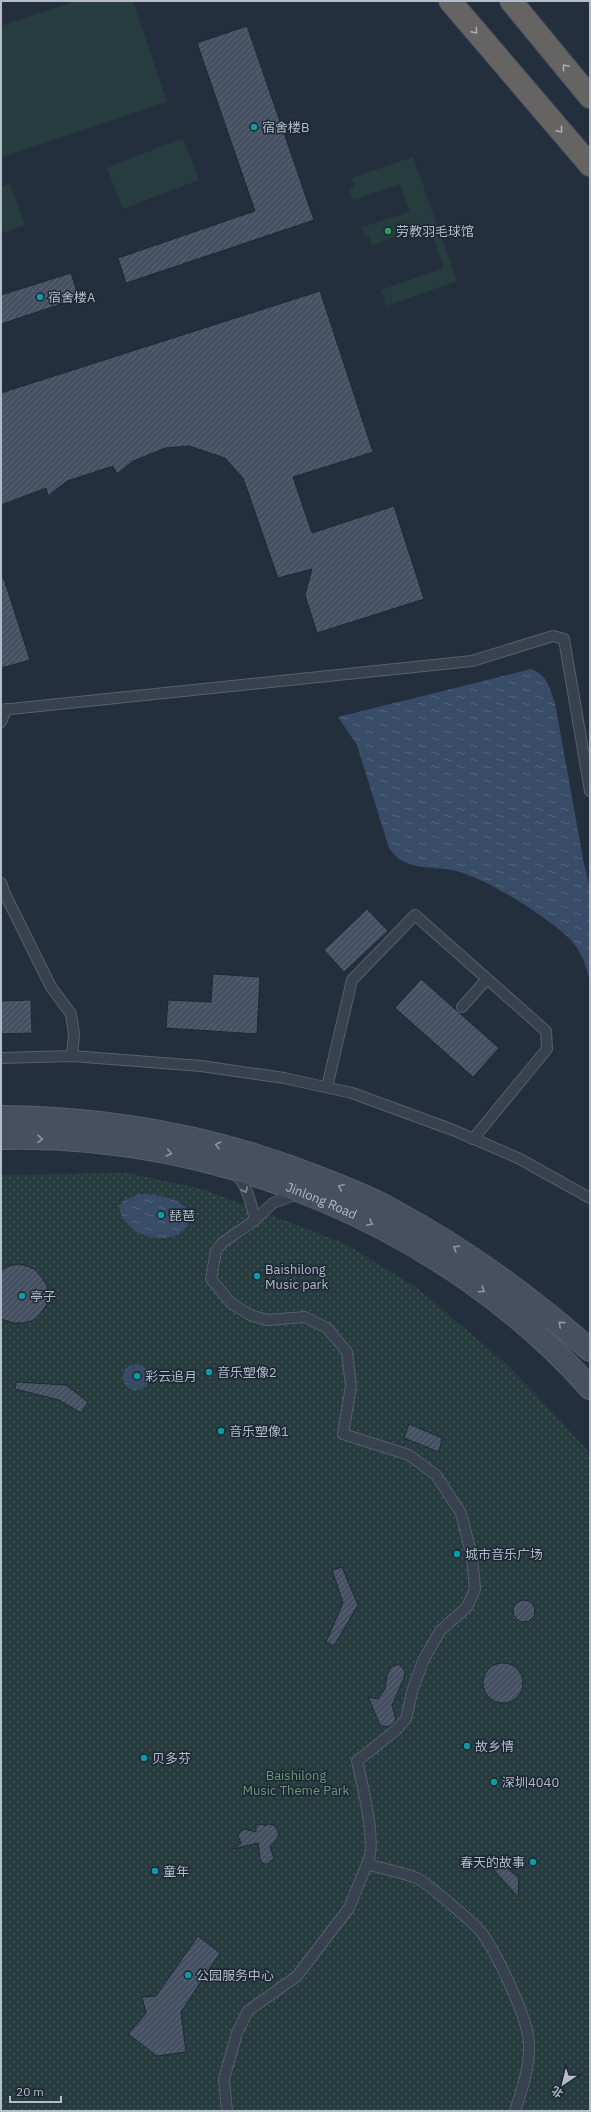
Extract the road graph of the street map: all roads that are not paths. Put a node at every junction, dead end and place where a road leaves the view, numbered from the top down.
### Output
1 (450, 1) edge
2 (511, 1) edge
3 (590, 97) edge
4 (590, 165) edge
5 (4, 709) edge
6 (1, 722) edge
7 (590, 791) edge
8 (1, 883) edge
9 (487, 979) junction
10 (462, 1007) dead end
11 (72, 1056) junction
12 (1, 1058) edge
13 (327, 1087) junction
14 (1, 1117) edge
15 (1, 1138) edge
16 (472, 1139) junction
17 (226, 1166) junction
18 (305, 1193) junction
19 (590, 1198) edge
20 (254, 1220) junction
21 (590, 1350) edge
22 (590, 1388) edge
23 (367, 1864) junction
24 (227, 2111) edge
25 (515, 2111) edge

1 -> 4 highway
3 -> 2 highway
5 - 6 lane
5 - 7 lane
8 - 11 lane
9 - 10 lane
9 - 13 lane
9 - 16 lane
11 - 12 lane
11 - 13 lane
13 - 16 lane
21 -> 14 main road, Jinlong Road
15 -> 17 main road, Jinlong Road
16 - 19 lane
17 - 18 main road, Jinlong Road
17 -> 20 lane
18 - 20 lane
18 -> 22 main road, Jinlong Road
20 - 23 lane
23 - 24 lane
23 - 25 lane

